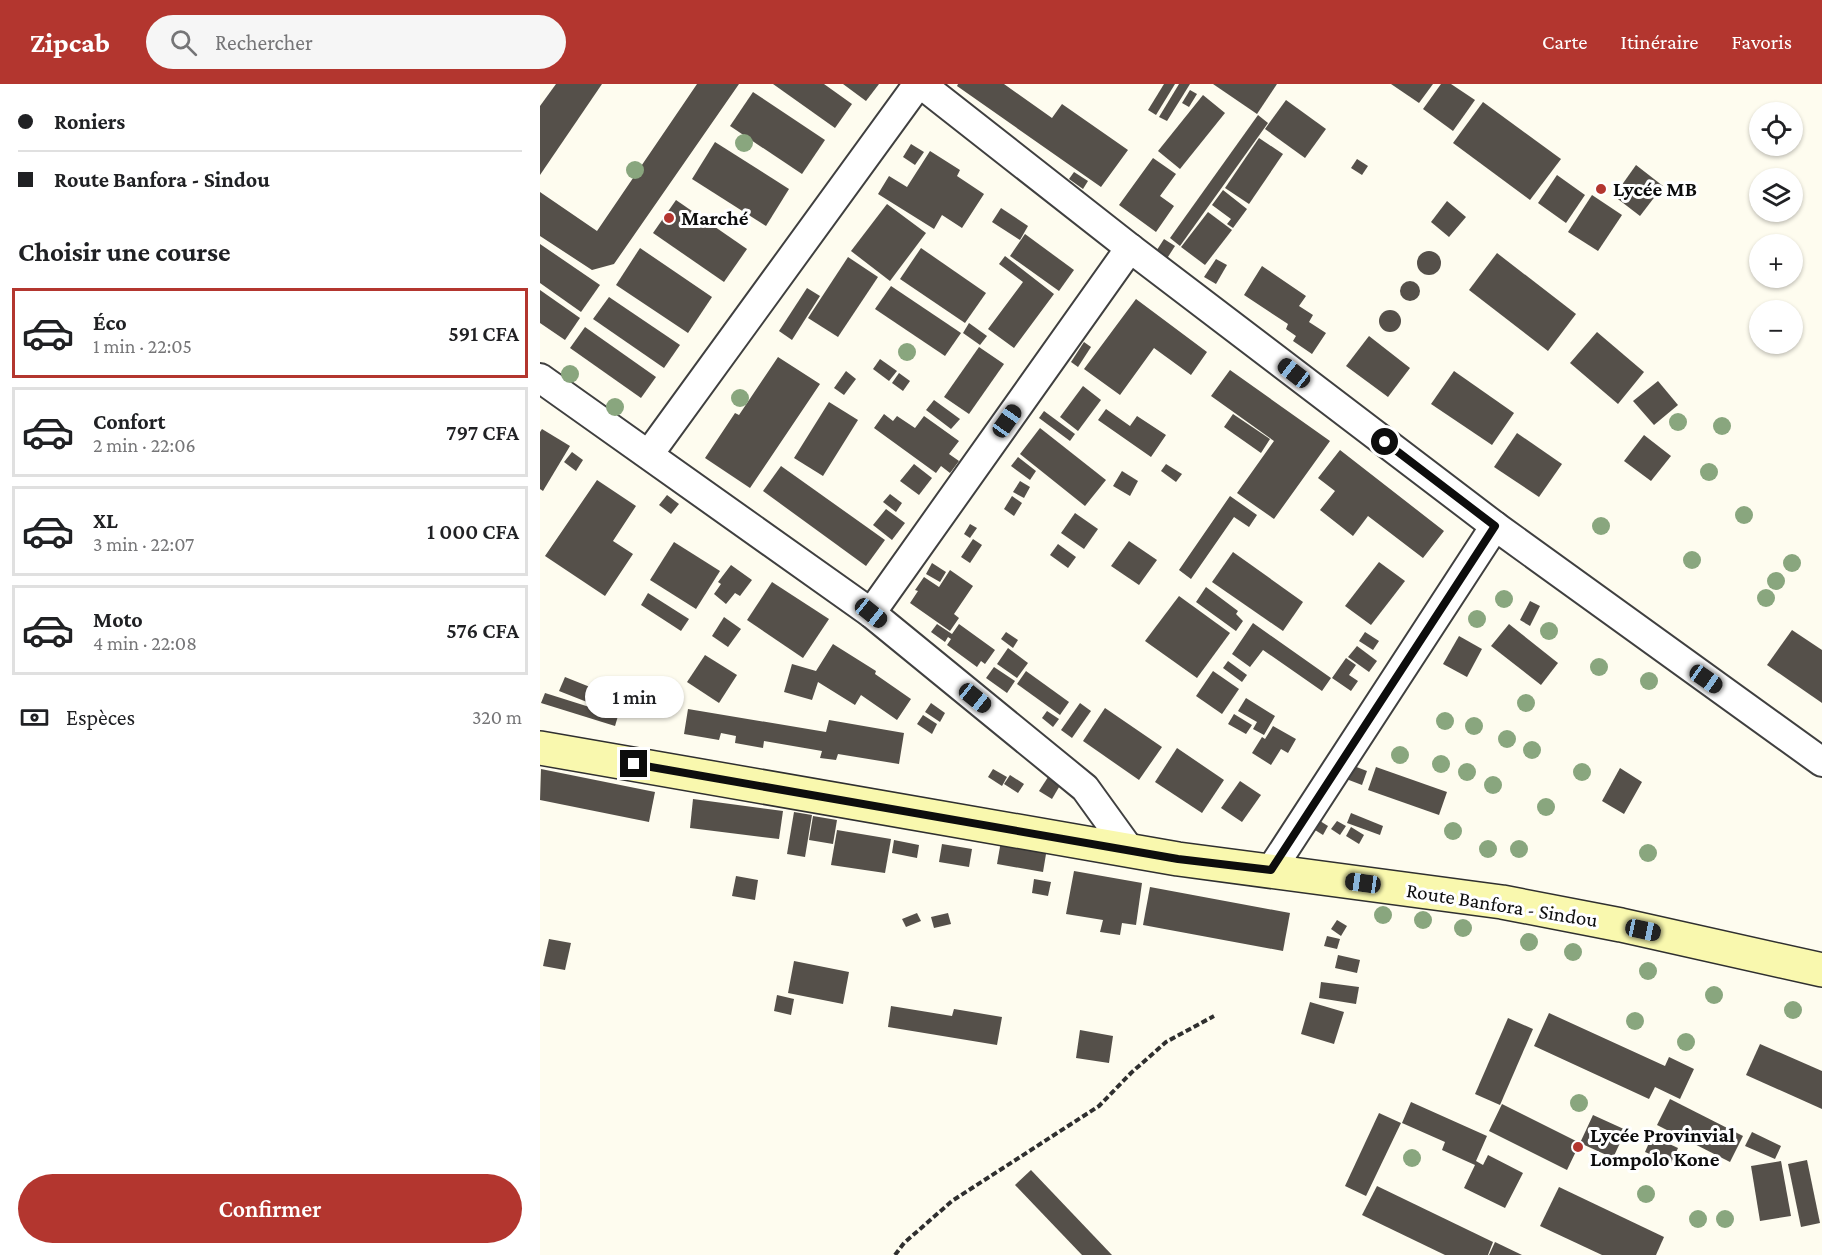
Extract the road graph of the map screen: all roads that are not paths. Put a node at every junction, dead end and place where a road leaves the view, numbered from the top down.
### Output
1 (920, 84) edge
2 (1130, 248) junction
3 (540, 378) edge
4 (649, 454) junction
5 (1495, 526) junction
6 (871, 613) junction
7 (540, 748) edge
8 (1822, 762) edge
9 (1129, 849) junction
10 (1271, 870) junction
11 (1822, 970) edge

1 - 2 street
1 - 4 street
2 - 5 street
2 - 6 street
3 - 4 street
4 - 6 street
5 - 8 street
5 - 10 street
6 - 9 street
7 - 9 main road, Route Banfora - Sindou
9 - 10 main road, Route Banfora - Sindou
10 - 11 main road, Route Banfora - Sindou

